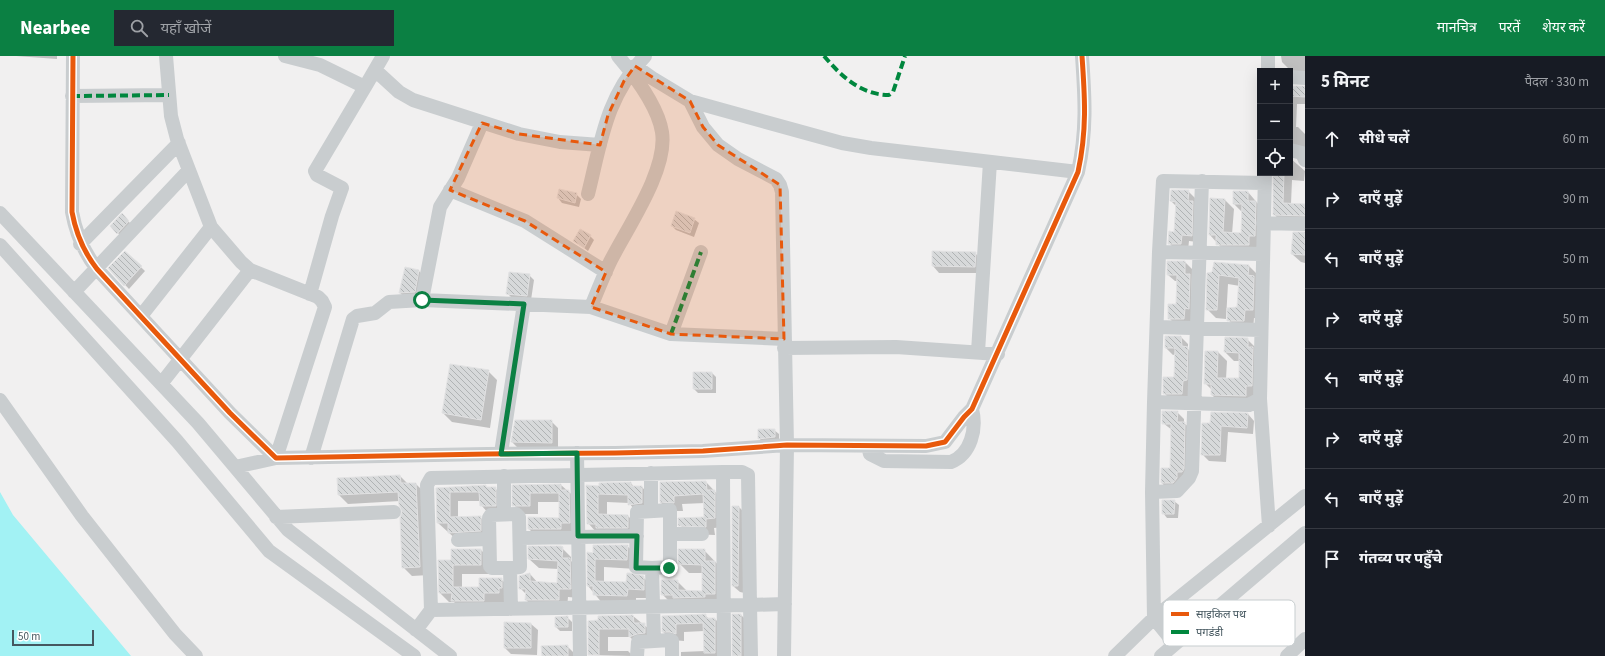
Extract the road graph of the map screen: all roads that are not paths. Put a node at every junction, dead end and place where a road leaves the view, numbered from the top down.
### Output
1 (73, 56) edge
2 (166, 56) edge
3 (285, 56) edge
4 (383, 56) edge
5 (1082, 56) edge
6 (1268, 56) edge
7 (631, 62) edge
8 (1268, 68) edge
9 (375, 70) junction
10 (1293, 77) edge
11 (1305, 78) edge
12 (365, 86) junction
13 (169, 95) junction
14 (72, 96) junction
15 (690, 101) junction
16 (482, 123) junction
17 (179, 143) junction
18 (600, 145) junction
19 (1293, 151) edge
20 (1305, 160) edge
21 (990, 162) junction
22 (189, 170) junction
23 (1078, 172) junction
24 (1264, 178) edge
25 (1202, 181) junction
26 (450, 190) junction
27 (588, 194) dead end
28 (0, 213) edge
29 (1263, 223) junction
30 (1305, 224) edge
31 (211, 227) junction
32 (80, 244) junction
33 (0, 245) edge
34 (701, 252) dead end
35 (1159, 252) junction
36 (1200, 253) junction
37 (1263, 254) junction
38 (97, 269) junction
39 (250, 270) junction
40 (606, 272) junction
41 (74, 292) junction
42 (310, 294) junction
43 (422, 300) junction
44 (524, 304) junction
45 (591, 307) junction
46 (141, 316) junction
47 (1157, 328) junction
48 (1198, 329) junction
49 (1261, 330) junction
50 (672, 334) junction
51 (784, 344) junction
52 (978, 352) junction
53 (998, 354) junction
54 (182, 359) junction
55 (161, 384) junction
56 (1260, 399) junction
57 (0, 400) edge
58 (1154, 402) junction
59 (1195, 403) junction
60 (972, 409) junction
61 (787, 445) junction
62 (868, 446) junction
63 (577, 453) junction
64 (501, 454) junction
65 (276, 458) junction
66 (311, 458) junction
67 (235, 467) junction
68 (722, 472) junction
69 (651, 473) junction
70 (577, 475) junction
71 (504, 476) junction
72 (1152, 492) junction
73 (1305, 496) edge
74 (651, 511) junction
75 (394, 512) dead end
76 (504, 514) junction
77 (276, 517) junction
78 (1269, 526) junction
79 (671, 534) junction
80 (702, 534) dead end
81 (1305, 534) edge
82 (578, 536) junction
83 (637, 536) junction
84 (520, 538) junction
85 (490, 539) junction
86 (458, 540) dead end
87 (510, 568) junction
88 (652, 568) junction
89 (1176, 600) edge
90 (1227, 600) edge
91 (785, 604) junction
92 (722, 605) junction
93 (750, 605) junction
94 (653, 606) junction
95 (579, 608) junction
96 (511, 609) junction
97 (431, 610) junction
98 (1163, 611) edge
99 (1154, 618) junction
100 (1163, 629) edge
101 (416, 630) junction
102 (1305, 639) edge
103 (654, 641) junction
104 (1173, 646) edge
105 (196, 656) edge
106 (414, 656) edge
107 (450, 656) edge
108 (580, 656) edge
109 (636, 656) edge
110 (672, 656) edge
111 (724, 656) edge
112 (751, 656) edge
113 (784, 656) edge
114 (1115, 656) edge
115 (1161, 656) edge
116 (1287, 656) edge

1 - 14 street
2 - 13 street
3 - 12 street
4 - 9 street
5 - 23 street
6 - 8 street
7 - 15 street
7 - 18 street
7 - 40 street
9 - 12 street
9 - 16 street
10 - 11 street
12 - 42 street
13 - 14 street
13 - 17 street
14 - 32 street
15 - 21 street
15 - 51 street
16 - 18 street
16 - 26 street
17 - 22 street
17 - 32 street
18 - 27 street
19 - 20 street
21 - 23 street
21 - 52 street
22 - 31 street
22 - 38 street
23 - 53 street
24 - 25 street
24 - 29 street
25 - 35 street
25 - 36 street
26 - 40 street
26 - 43 street
28 - 41 street
29 - 30 street
29 - 37 street
31 - 39 street
31 - 46 street
32 - 38 street
33 - 106 street
34 - 50 street
35 - 36 street
35 - 47 street
36 - 37 street
36 - 48 street
37 - 49 street
38 - 41 street
38 - 46 street
39 - 42 street
39 - 54 street
40 - 45 street
41 - 55 street
42 - 65 street
43 - 44 street
43 - 66 street
44 - 45 street
44 - 64 street
45 - 50 street
46 - 54 street
47 - 48 street
47 - 58 street
48 - 49 street
48 - 59 street
49 - 56 street
50 - 51 street
51 - 52 street
51 - 61 street
52 - 53 street
53 - 60 street
54 - 55 street
54 - 65 street
55 - 67 street
56 - 59 street
56 - 78 street
57 - 105 street
58 - 59 street
58 - 72 street
59 - 72 street
60 - 62 street
60 - 62 street
61 - 62 street
61 - 63 street
61 - 91 street
63 - 64 street
63 - 70 street
64 - 66 street
65 - 66 street
65 - 67 street
67 - 77 street
68 - 69 street
68 - 92 street
68 - 93 street
69 - 70 street
69 - 74 street
70 - 71 street
70 - 82 street
71 - 76 street
71 - 97 street
72 - 99 street
73 - 78 street
74 - 79 street
74 - 83 street
75 - 77 street
76 - 84 street
76 - 85 street
77 - 101 street
78 - 89 street
79 - 80 street
79 - 88 street
81 - 90 street
82 - 83 street
82 - 84 street
82 - 95 street
83 - 88 street
84 - 87 street
85 - 86 street
85 - 87 street
87 - 96 street
88 - 94 street
91 - 93 street
91 - 113 street
92 - 93 street
92 - 94 street
92 - 111 street
93 - 112 street
94 - 95 street
94 - 103 street
95 - 96 street
95 - 108 street
96 - 97 street
97 - 101 street
98 - 99 street
99 - 100 street
99 - 114 street
101 - 107 street
102 - 116 street
103 - 109 street
103 - 110 street
104 - 115 street

